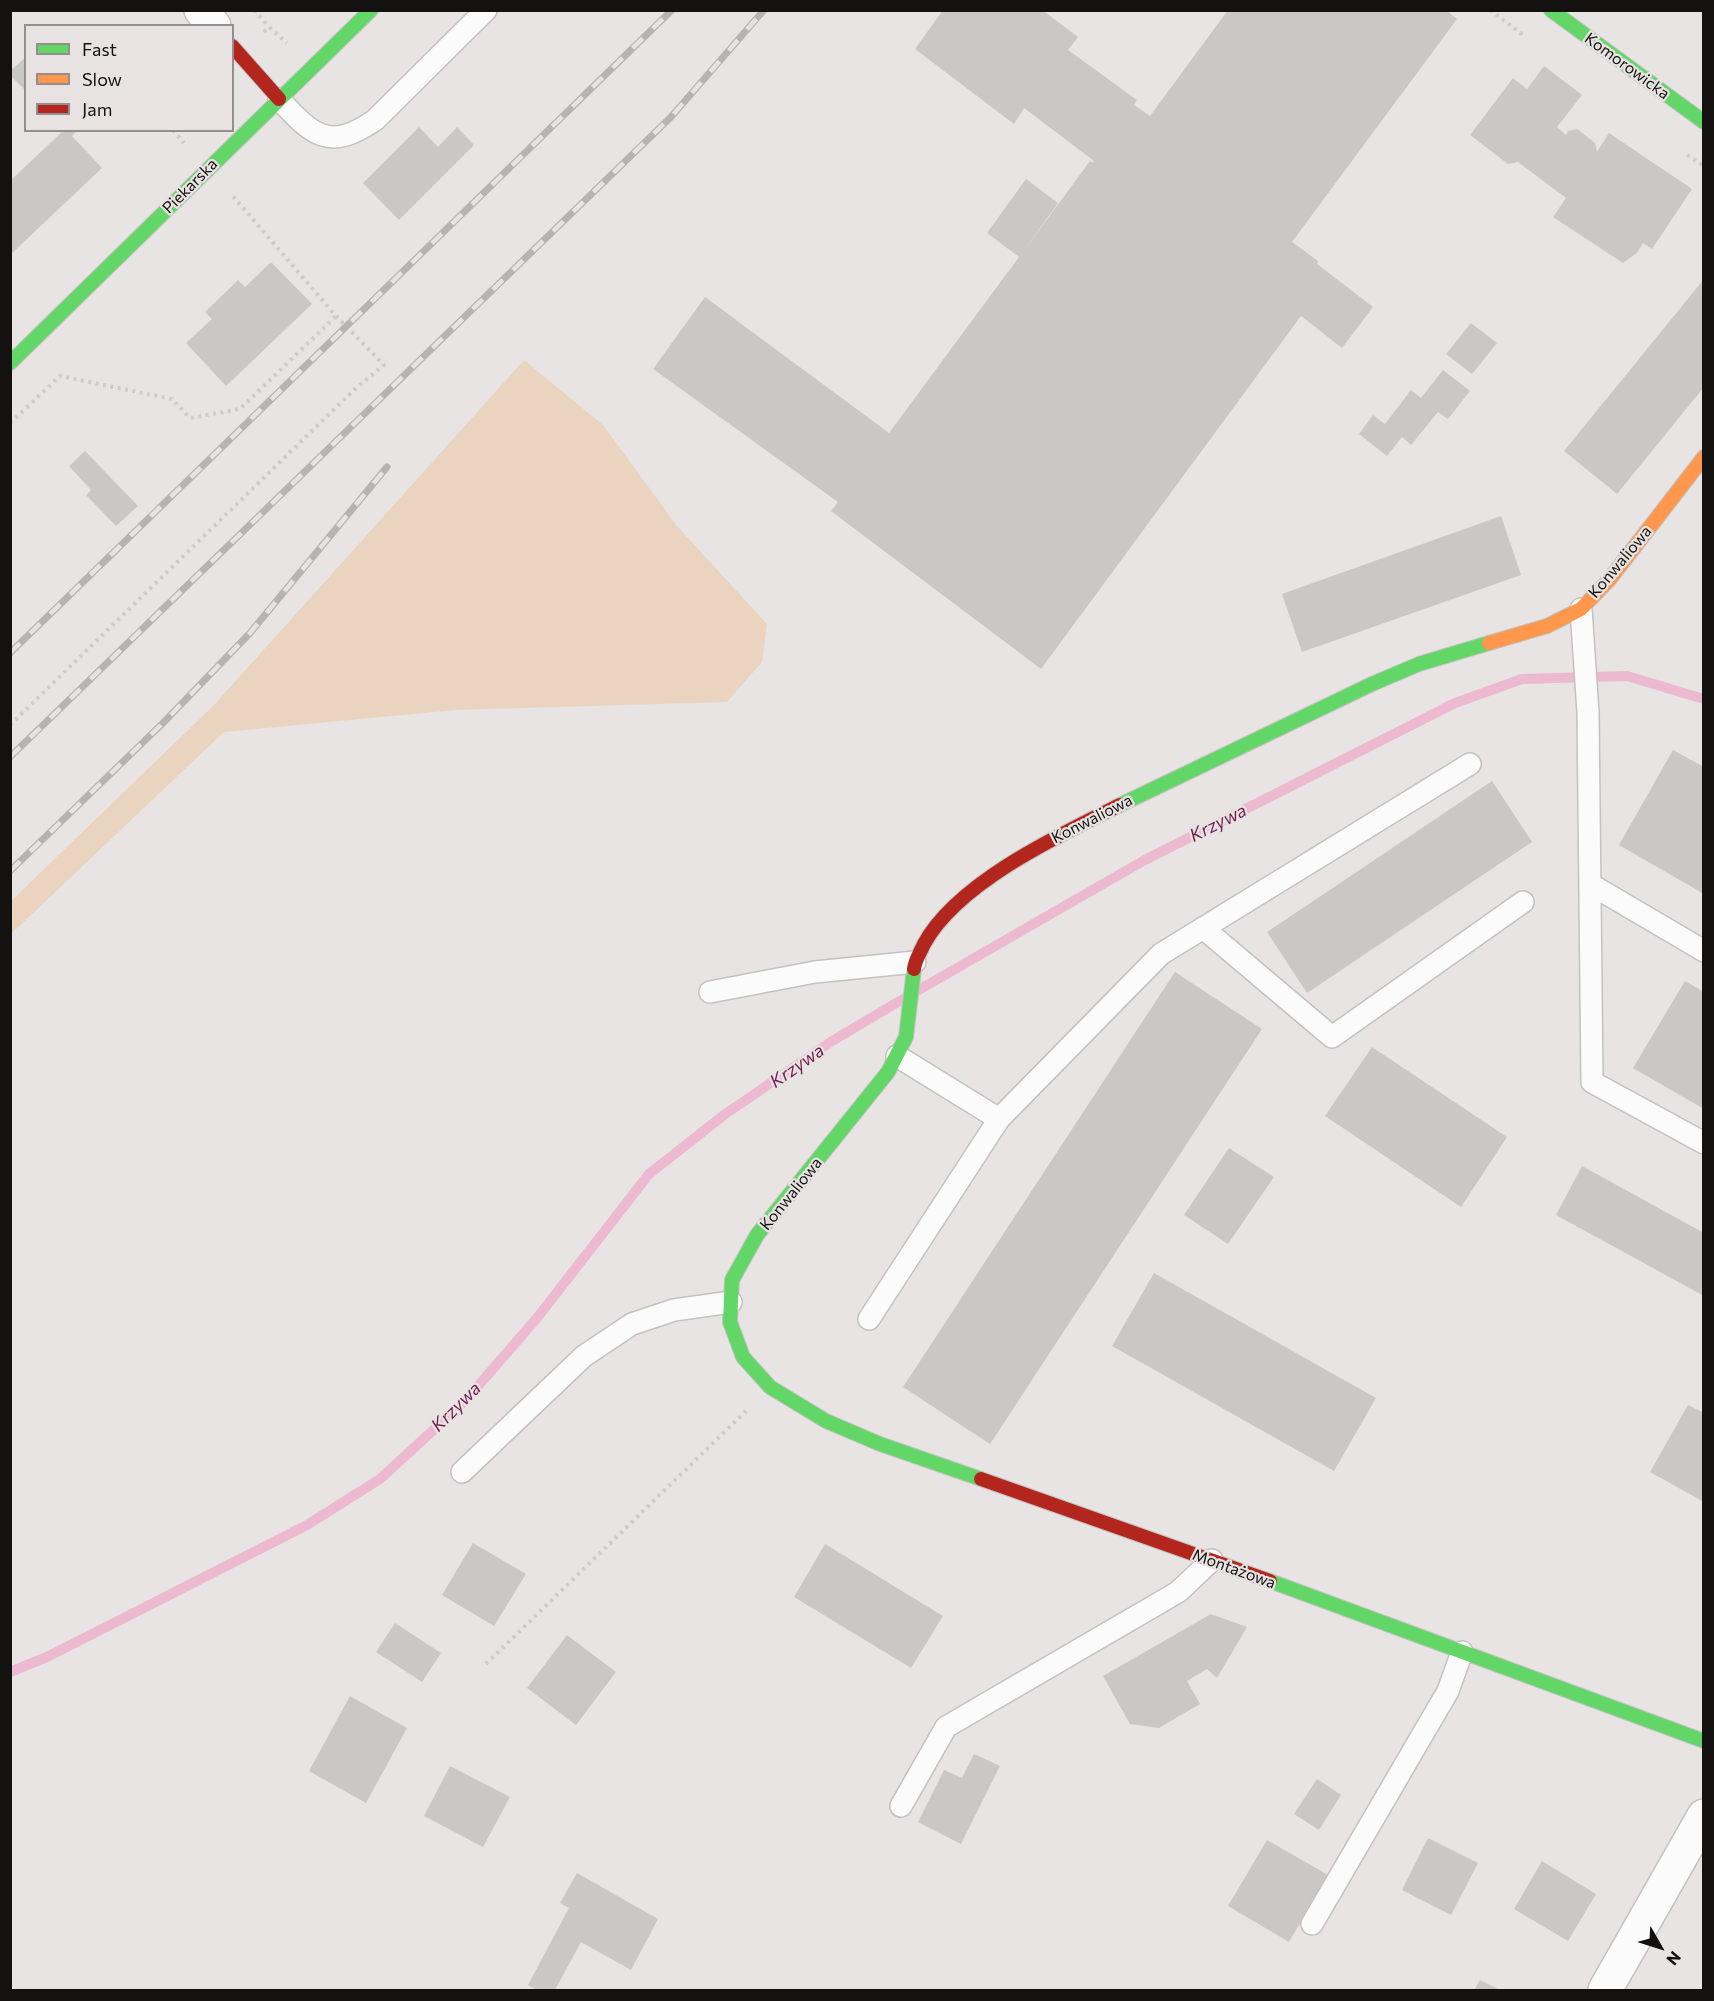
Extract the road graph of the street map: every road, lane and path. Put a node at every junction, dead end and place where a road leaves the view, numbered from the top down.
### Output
1 (201, 10) edge
2 (254, 10) edge
3 (371, 10) edge
4 (486, 10) edge
5 (1551, 10) edge
6 (212, 24) edge
7 (269, 27) junction
8 (296, 40) dead end
9 (236, 51) edge
10 (279, 99) junction
11 (1704, 122) edge
12 (208, 168) junction
13 (336, 316) junction
14 (10, 363) edge
15 (10, 423) edge
16 (1704, 457) edge
17 (1581, 609) junction
18 (10, 725) edge
19 (1470, 764) dead end
20 (1590, 884) junction
21 (1523, 902) dead end
22 (1203, 928) junction
23 (1704, 951) edge
24 (915, 962) junction
25 (710, 992) dead end
26 (901, 1047) junction
27 (999, 1119) junction
28 (1704, 1143) edge
29 (731, 1302) junction
30 (869, 1319) dead end
31 (770, 1387) junction
32 (462, 1472) dead end
33 (1212, 1560) junction
34 (1462, 1652) junction
35 (486, 1664) dead end
36 (1704, 1741) edge
37 (901, 1806) dead end
38 (1704, 1816) edge
39 (1312, 1924) dead end
40 (1605, 1990) edge

1 - 6 street
2 - 7 path
3 - 10 street, Piekarska
4 - 10 lane
5 - 11 street, Komorowicka
7 - 8 path
7 - 9 path
9 - 10 street
10 - 12 street, Piekarska
12 - 13 path
12 - 14 street, Piekarska
13 - 15 path
13 - 18 path
16 - 17 street, Konwaliowa
17 - 20 lane
17 - 24 street, Konwaliowa
19 - 22 lane
20 - 23 lane
20 - 28 lane
21 - 22 lane
22 - 27 lane
24 - 25 lane
24 - 26 street, Konwaliowa
26 - 27 lane
26 - 29 street, Konwaliowa
27 - 30 lane
29 - 31 street, Konwaliowa
29 - 32 lane
31 - 33 street, Montażowa
31 - 35 path
33 - 34 street, Montażowa
33 - 37 lane
34 - 36 street, Montażowa
34 - 39 lane
38 - 40 street

